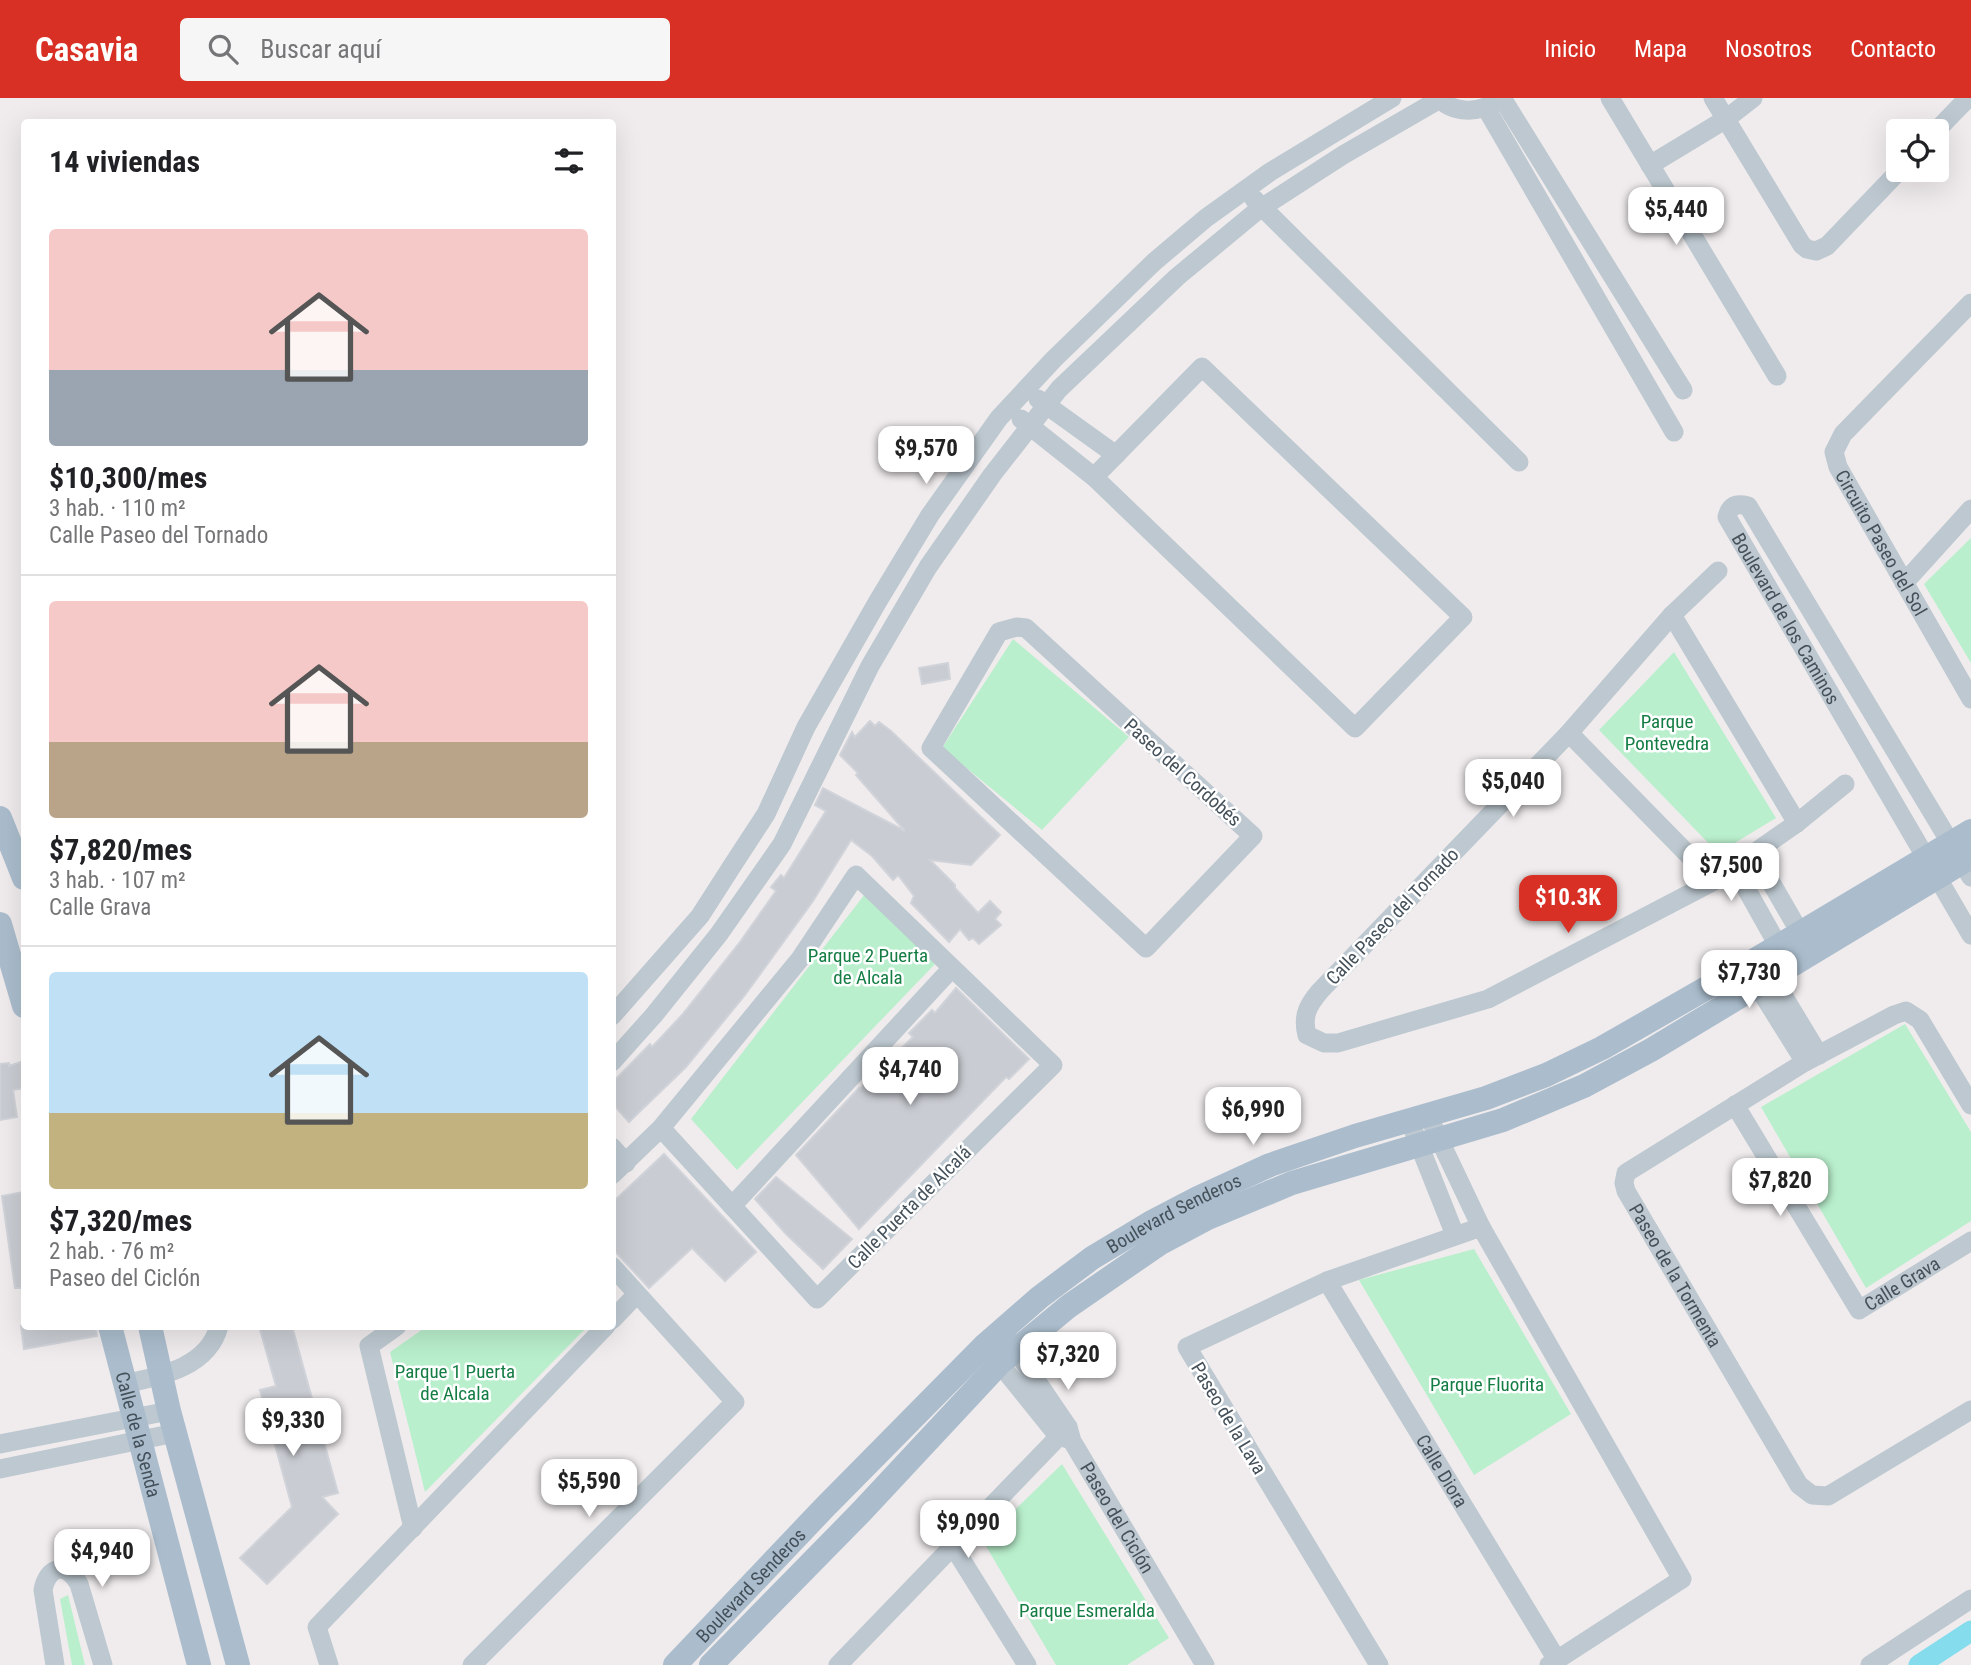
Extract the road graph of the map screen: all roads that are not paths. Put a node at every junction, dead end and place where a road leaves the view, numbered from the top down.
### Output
1 (1392, 98) edge
2 (1439, 98) edge
3 (1611, 98) edge
4 (1713, 98) edge
5 (1754, 98) edge
6 (1968, 98) edge
7 (1496, 101) edge
8 (1726, 119) junction
9 (1948, 119) edge
10 (1650, 165) junction
11 (1888, 182) edge
12 (1246, 190) junction
13 (1262, 207) junction
14 (1971, 303) edge
15 (1777, 376) dead end
16 (1026, 390) junction
17 (1683, 390) dead end
18 (1046, 405) junction
19 (1008, 409) junction
20 (1029, 426) junction
21 (1674, 432) dead end
22 (1116, 455) junction
23 (1519, 462) dead end
24 (1094, 477) junction
25 (1971, 509) edge
26 (1718, 571) dead end
27 (1904, 583) junction
28 (1672, 615) junction
29 (1971, 699) edge
30 (1569, 733) junction
31 (931, 748) joint
32 (1845, 784) dead end
33 (0, 818) edge
34 (1797, 823) junction
35 (1754, 853) junction
36 (1965, 854) edge
37 (1734, 867) junction
38 (1931, 868) junction
39 (21, 870) edge
40 (1714, 881) junction
41 (0, 924) edge
42 (1971, 934) edge
43 (1806, 943) junction
44 (1767, 966) junction
45 (953, 968) junction
46 (21, 996) edge
47 (616, 1011) edge
48 (616, 1058) edge
49 (1812, 1058) junction
50 (1735, 1105) junction
51 (1971, 1105) edge
52 (1419, 1118) junction
53 (661, 1128) junction
54 (1429, 1143) junction
55 (619, 1169) edge
56 (732, 1206) junction
57 (1482, 1227) junction
58 (1455, 1235) junction
59 (1971, 1241) edge
60 (616, 1271) edge
61 (1327, 1281) junction
62 (636, 1295) junction
63 (1047, 1307) junction
64 (616, 1316) edge
65 (111, 1330) edge
66 (150, 1330) edge
67 (218, 1330) edge
68 (391, 1330) edge
69 (602, 1330) edge
70 (1000, 1347) junction
71 (160, 1376) junction
72 (124, 1384) junction
73 (1971, 1410) edge
74 (172, 1422) junction
75 (135, 1429) junction
76 (1066, 1435) junction
77 (0, 1444) edge
78 (0, 1469) edge
79 (413, 1528) junction
80 (953, 1546) junction
81 (1971, 1598) edge
82 (1553, 1662) edge
83 (55, 1665) edge
84 (103, 1665) edge
85 (199, 1665) edge
86 (238, 1665) edge
87 (329, 1665) edge
88 (472, 1665) edge
89 (675, 1665) edge
90 (711, 1665) edge
91 (838, 1665) edge
92 (1027, 1665) edge
93 (1205, 1665) edge
94 (1380, 1665) edge
95 (1870, 1665) edge

1 - 12 street
2 - 7 street
2 - 13 street
3 - 10 street
4 - 8 street
5 - 8 street
6 - 9 street
7 - 17 street
7 - 21 street
8 - 10 street
8 - 11 street
10 - 15 street
12 - 13 street
12 - 16 street
13 - 18 street
13 - 23 street
14 - 27 street, Circuito Paseo del Sol
16 - 18 street
16 - 19 street
18 - 20 street
18 - 22 street
19 - 20 street
19 - 47 street
20 - 24 street
20 - 48 street
22 - 24 street
22 - 24 street
25 - 27 street
26 - 28 street, Calle Paseo del Tornado
27 - 29 street, Circuito Paseo del Sol
28 - 30 street, Calle Paseo del Tornado
28 - 34 street
30 - 40 street
30 - 40 street, Calle Paseo del Tornado
31 - 31 street, Paseo del Cordobés
32 - 34 street, Calle Paseo del Tornado
33 - 39 main road
34 - 35 street, Calle Paseo del Tornado
35 - 37 street, Calle Paseo del Tornado
35 - 43 street
36 - 38 main road, Boulevard Senderos
36 - 38 street, Boulevard de los Caminos
37 - 40 street, Calle Paseo del Tornado
37 - 44 street
38 - 42 street, Boulevard de los Caminos
38 - 43 main road, Boulevard Senderos
41 - 46 main road
43 - 44 main road, Boulevard Senderos
44 - 49 street
44 - 52 main road, Boulevard Senderos
44 - 54 main road, Boulevard Senderos
45 - 53 street, Calle Puerta de Alcalá
45 - 56 street
45 - 56 street, Calle Puerta de Alcalá
49 - 50 street, Paseo de la Tormenta
49 - 51 street, Paseo de la Tormenta
50 - 59 street, Calle Grava
50 - 73 street, Paseo de la Tormenta
52 - 54 street
52 - 63 main road, Boulevard Senderos
53 - 55 street, Calle Puerta de Alcalá
53 - 56 street, Calle Puerta de Alcalá
54 - 57 street
54 - 58 street
54 - 63 main road, Boulevard Senderos
57 - 58 street, Paseo de la Lava
57 - 82 street
58 - 61 street, Paseo de la Lava
60 - 62 street
61 - 82 street, Calle Diora
61 - 94 street, Paseo de la Lava
62 - 64 street
62 - 88 street
63 - 70 main road, Boulevard Senderos
65 - 72 main road, Calle de la Senda
66 - 71 main road, Calle de la Senda
67 - 71 street
68 - 79 street
69 - 79 street
70 - 76 street, Paseo del Ciclón
70 - 89 main road, Boulevard Senderos
70 - 90 main road, Boulevard Senderos
71 - 72 street
71 - 74 main road, Calle de la Senda
72 - 75 main road, Calle de la Senda
74 - 75 street
74 - 86 main road, Calle de la Senda
75 - 77 street
75 - 78 street
75 - 85 main road, Calle de la Senda
76 - 80 street
76 - 93 street, Paseo del Ciclón
79 - 87 street
80 - 91 street
80 - 92 street
81 - 95 street
83 - 84 street

